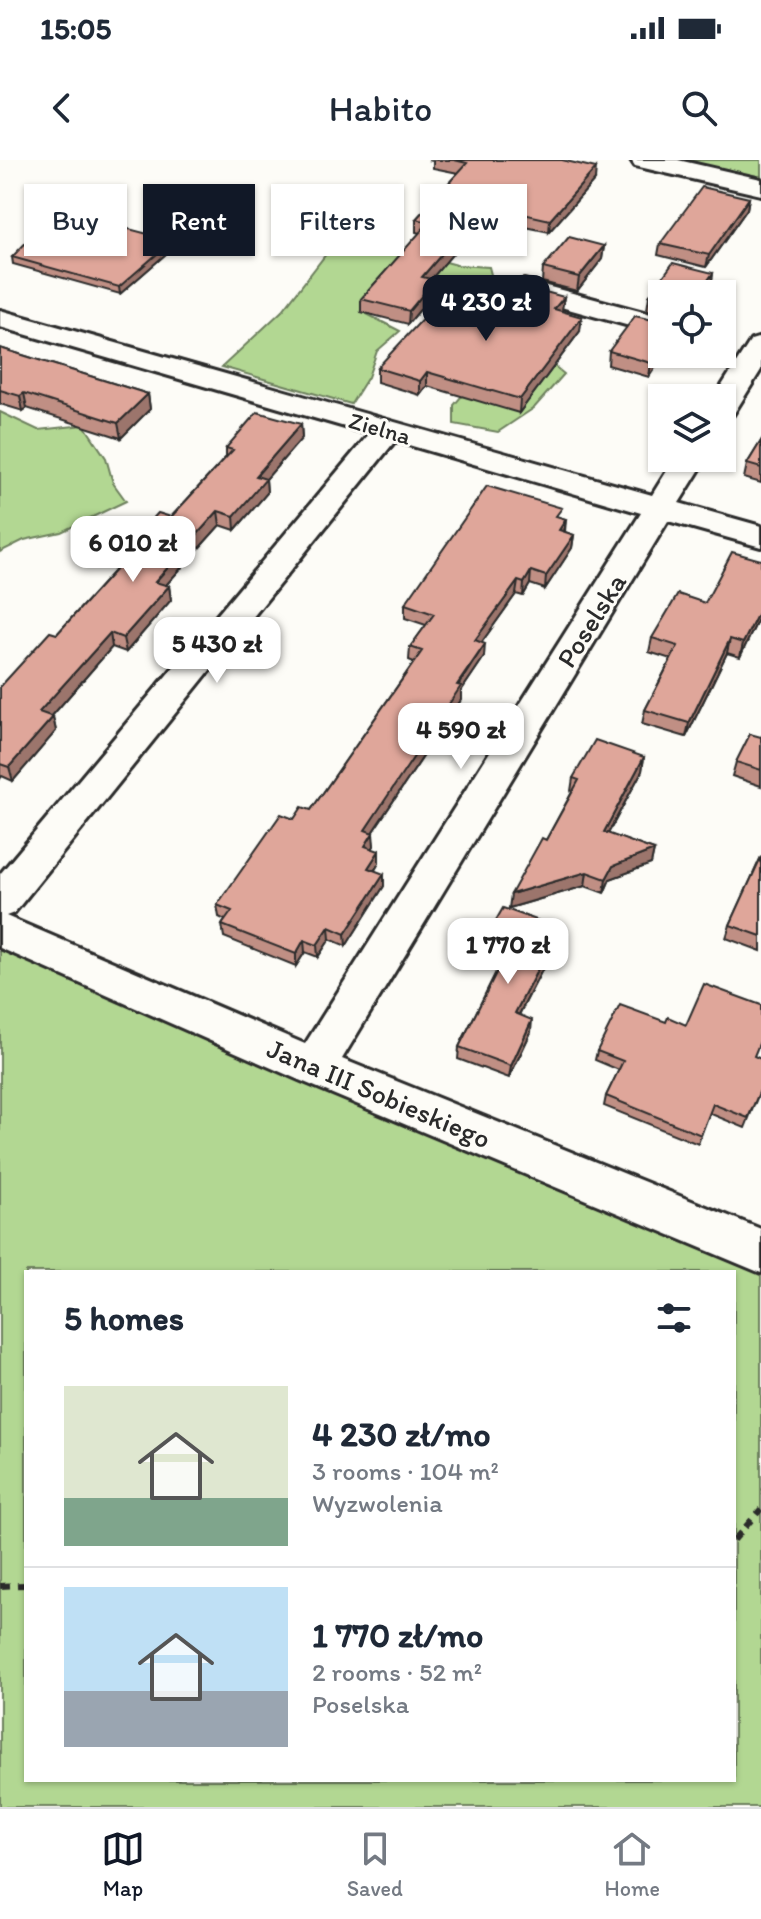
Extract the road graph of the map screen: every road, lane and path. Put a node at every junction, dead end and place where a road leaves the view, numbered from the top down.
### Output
1 (644, 160) edge
2 (761, 187) edge
3 (524, 288) edge
4 (0, 318) edge
5 (648, 322) edge
6 (751, 348) edge
7 (734, 384) edge
8 (388, 430) junction
9 (682, 472) edge
10 (660, 507) junction
11 (761, 537) edge
12 (0, 902) edge
13 (0, 930) edge
14 (314, 1067) junction
15 (761, 1251) edge
16 (761, 1509) edge
17 (736, 1538) edge
18 (24, 1585) edge
19 (0, 1586) edge

1 - 2 street
3 - 5 street
4 - 8 street, Zielna
6 - 7 street
8 - 10 street, Zielna
8 - 12 street
9 - 10 street, Poselska
10 - 11 street, Zielna
10 - 14 street, Poselska
13 - 14 street, Jana III Sobieskiego
14 - 15 street, Jana III Sobieskiego
16 - 17 path
18 - 19 path

